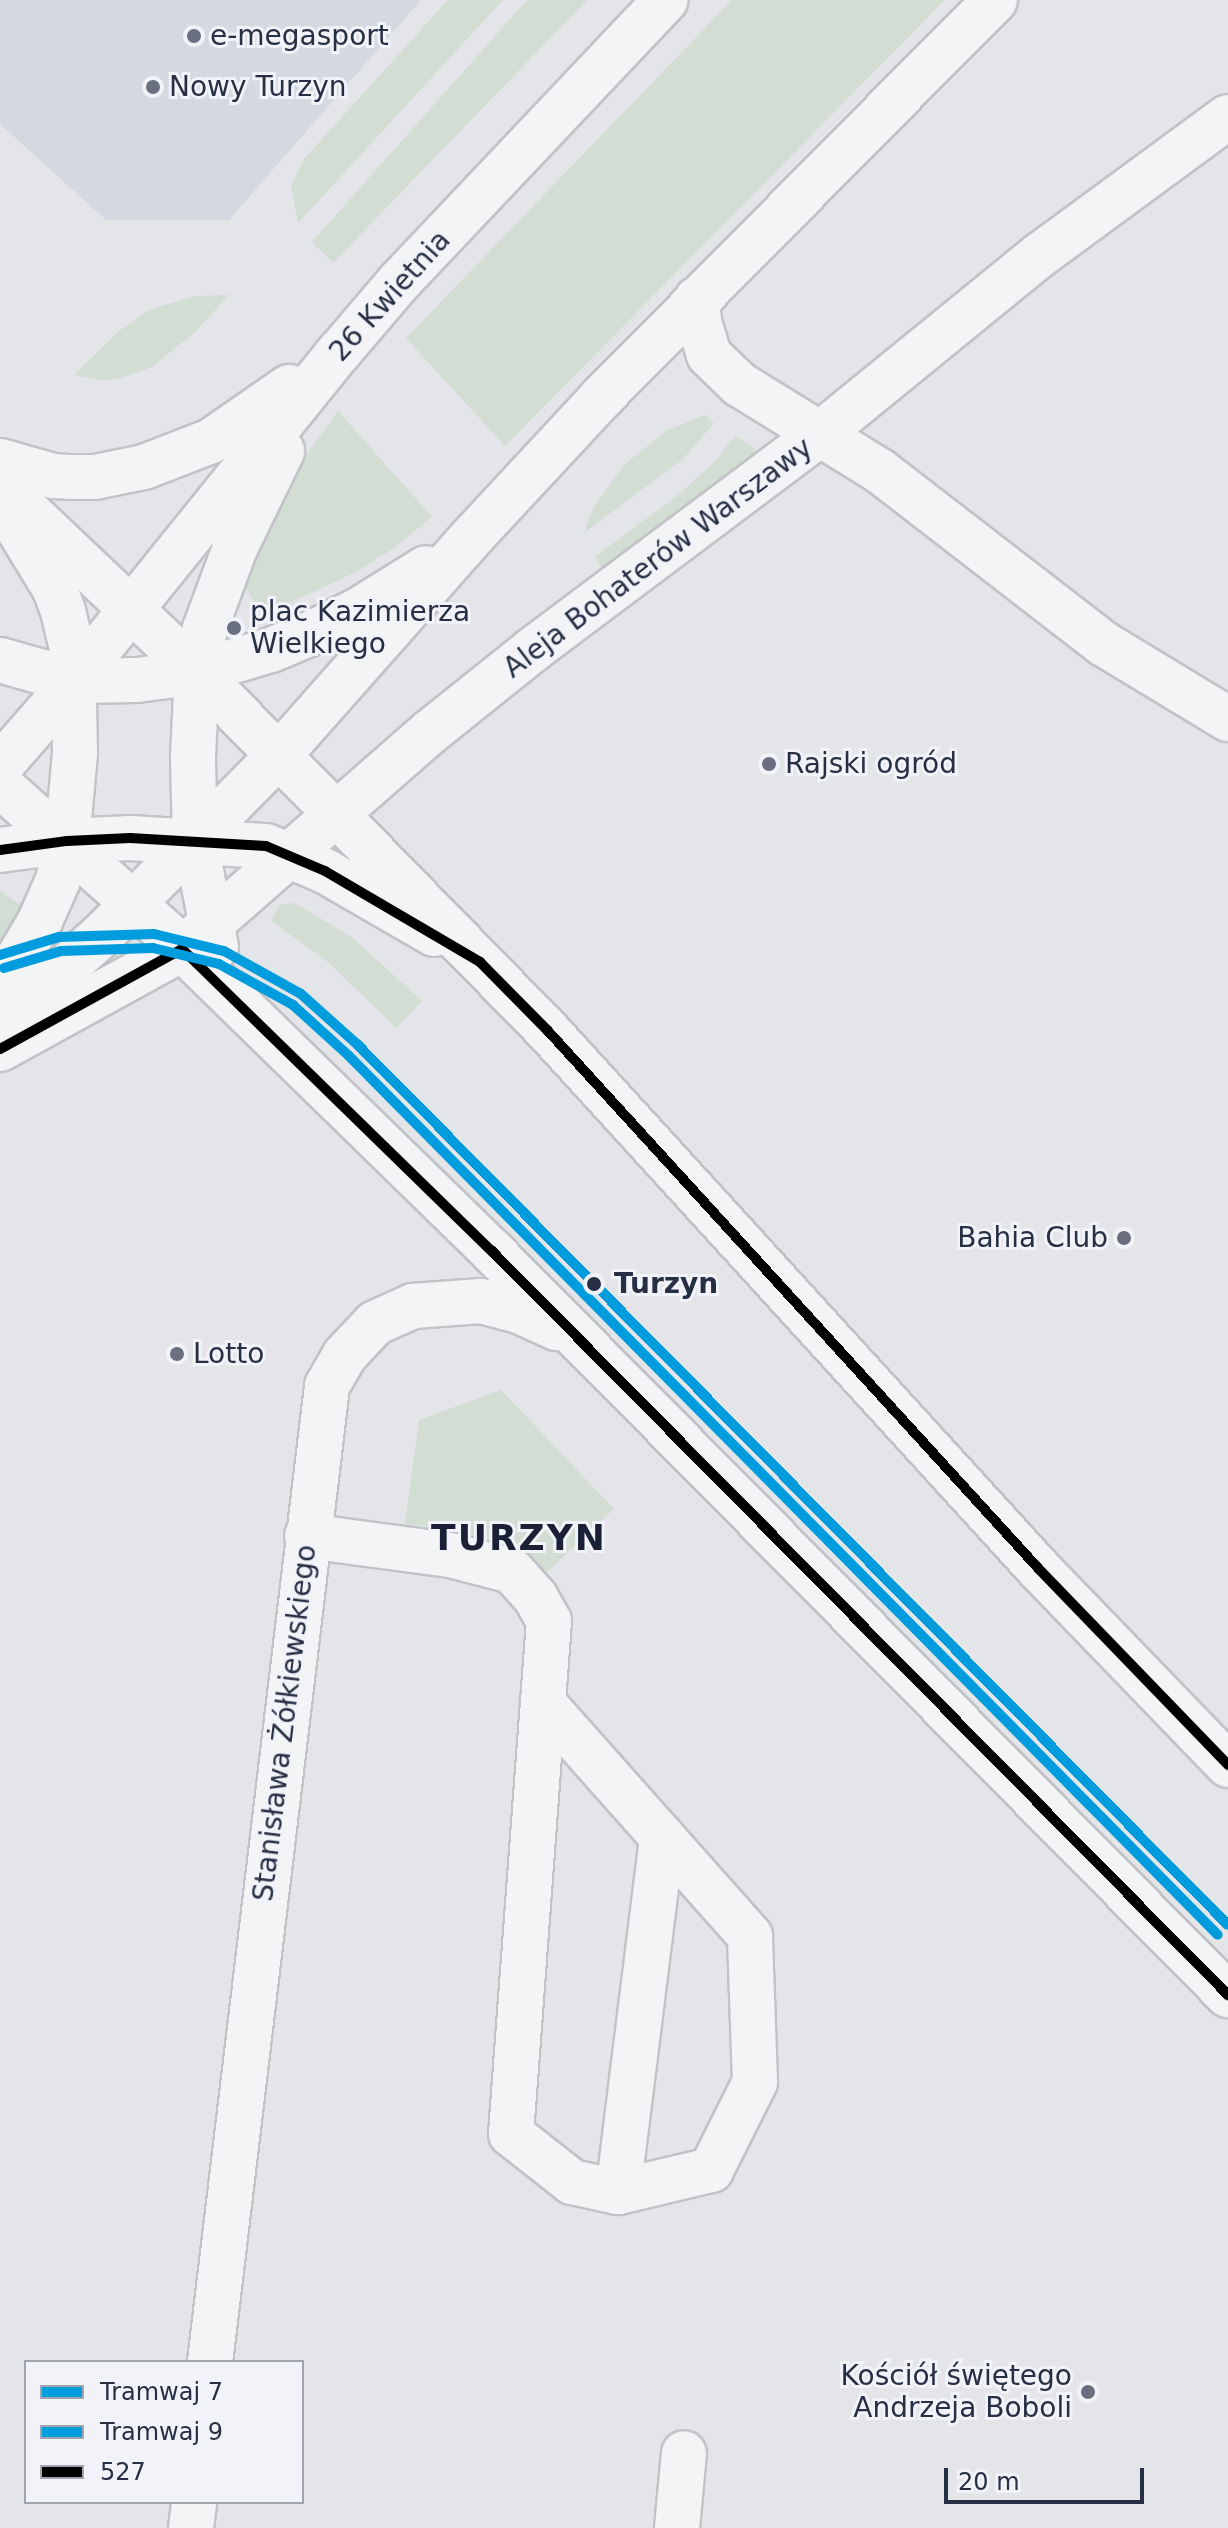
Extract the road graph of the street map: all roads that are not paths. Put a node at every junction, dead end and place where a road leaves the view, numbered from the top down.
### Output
1 (666, 0) edge
2 (995, 0) edge
3 (1228, 117) edge
4 (697, 299) junction
5 (321, 374) junction
6 (819, 435) junction
7 (0, 461) edge
8 (0, 485) edge
9 (0, 501) edge
10 (471, 538) junction
11 (132, 607) junction
12 (0, 660) edge
13 (197, 672) junction
14 (74, 681) junction
15 (1228, 719) edge
16 (279, 755) junction
17 (0, 766) edge
18 (0, 785) edge
19 (337, 814) junction
20 (67, 841) junction
21 (195, 841) junction
22 (0, 850) edge
23 (291, 854) junction
24 (134, 903) junction
25 (196, 936) junction
26 (480, 962) junction
27 (0, 989) edge
28 (0, 1026) edge
29 (0, 1049) edge
30 (584, 1347) junction
31 (307, 1536) junction
32 (543, 1703) junction
33 (1228, 1765) edge
34 (662, 1837) junction
35 (1228, 1995) edge
36 (618, 2192) junction
37 (210, 2360) edge
38 (684, 2453) dead end
39 (194, 2504) edge
40 (191, 2528) edge
41 (677, 2528) edge

1 - 5 street, 26 Kwietnia
2 - 4 street
3 - 6 street
4 - 6 street
4 - 10 street
5 - 7 street
5 - 11 street, 26 Kwietnia
5 - 13 street
6 - 15 street, Aleja Bohaterów Warszawy
6 - 19 street, Aleja Bohaterów Warszawy
8 - 11 street
9 - 14 street
10 - 13 street
10 - 16 street
11 - 13 street
11 - 14 street
12 - 14 street
13 - 14 street
13 - 16 street
13 - 21 street
14 - 17 street
14 - 20 street
16 - 19 street
16 - 21 street
18 - 20 street
19 - 23 street
19 - 26 street
20 - 21 street
20 - 22 street
20 - 24 street
20 - 27 street
21 - 23 street
21 - 24 street
21 - 25 street
23 - 25 street
23 - 26 street
24 - 25 street
24 - 28 street
25 - 29 street
25 - 30 street
26 - 33 street
30 - 31 street, Stanisława Żółkiewskiego
30 - 35 street
31 - 32 street
31 - 37 street, Stanisława Żółkiewskiego
32 - 34 street
32 - 36 street
34 - 36 street
34 - 36 street
38 - 41 street
39 - 40 street

